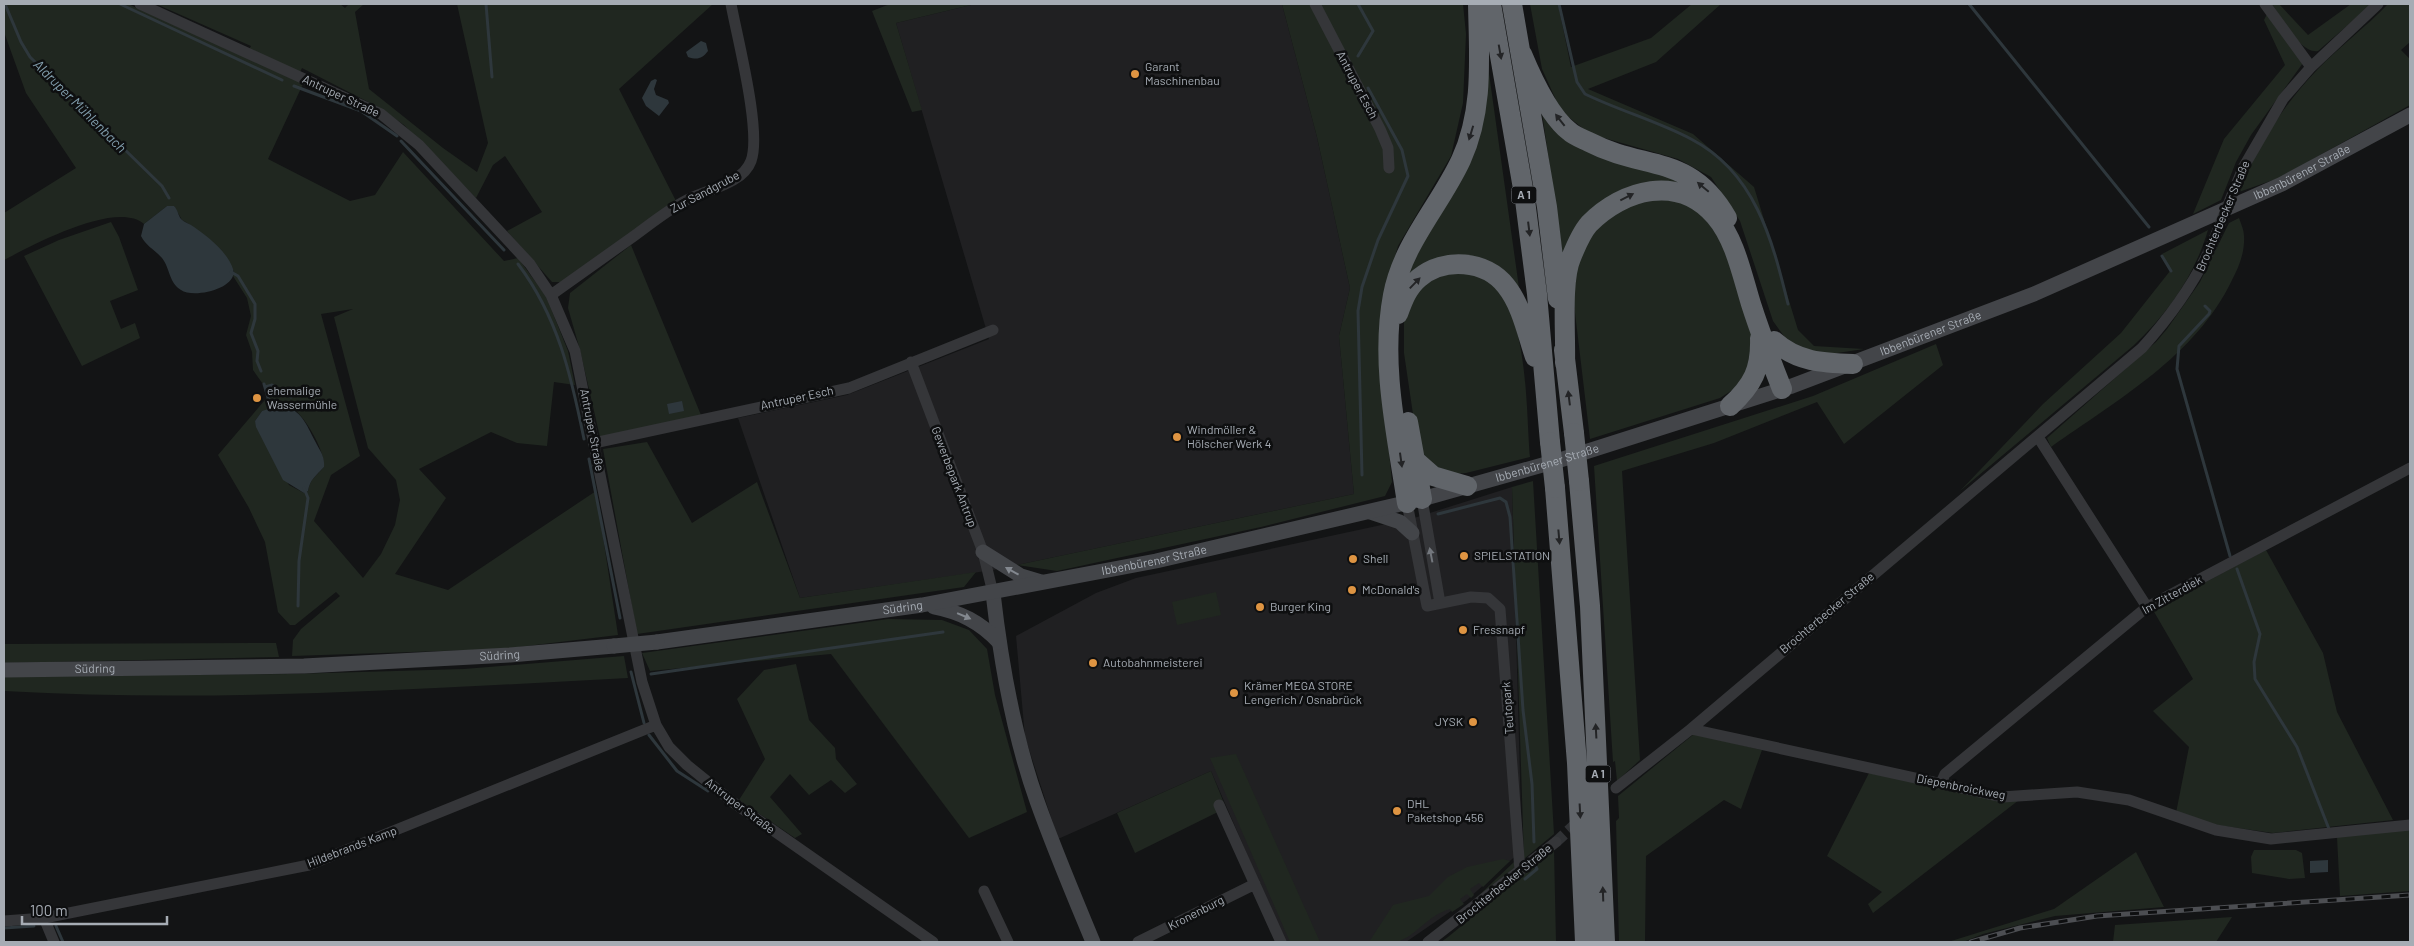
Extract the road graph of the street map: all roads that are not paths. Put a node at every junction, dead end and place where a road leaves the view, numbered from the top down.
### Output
1 (140, 4) edge
2 (731, 4) edge
3 (1315, 4) edge
4 (1478, 4) edge
5 (1491, 4) edge
6 (1512, 4) edge
7 (2265, 4) edge
8 (2378, 4) edge
9 (1522, 54) junction
10 (2311, 67) junction
11 (2410, 115) edge
12 (1389, 168) dead end
13 (551, 296) junction
14 (993, 330) dead end
15 (1767, 336) junction
16 (911, 362) junction
17 (1565, 363) junction
18 (1853, 364) junction
19 (1546, 387) junction
20 (1787, 388) junction
21 (1730, 406) junction
22 (2038, 437) junction
23 (594, 443) junction
24 (1416, 461) junction
25 (2410, 468) edge
26 (1467, 486) junction
27 (1414, 501) junction
28 (1369, 512) junction
29 (1412, 533) junction
30 (983, 552) junction
31 (1045, 583) junction
32 (994, 593) junction
33 (1440, 603) junction
34 (922, 605) junction
35 (2147, 607) junction
36 (999, 642) junction
37 (4, 670) edge
38 (656, 725) junction
39 (1691, 729) junction
40 (1940, 783) junction
41 (1616, 788) dead end
42 (1219, 806) dead end
43 (2410, 825) edge
44 (1556, 842) tunnel mouth
45 (1520, 871) junction
46 (1255, 884) junction
47 (984, 891) dead end
48 (44, 918) junction
49 (4, 921) edge
50 (54, 942) edge
51 (933, 942) edge
52 (1008, 942) edge
53 (1093, 942) edge
54 (1138, 942) edge
55 (1281, 942) edge
56 (1428, 942) edge
57 (1585, 942) edge
58 (1605, 942) edge

1 - 13 street, Antruper Straße
2 - 13 street, Zur Sandgrube
3 - 12 street, Antruper Esch
4 -> 27 highway
5 -> 19 highway, A 1
6 - 9 highway, A 1
7 - 10 street
8 - 10 street, Brochterbecker Straße
15 -> 9 highway
9 - 17 highway, A 1
10 - 22 street, Brochterbecker Straße, bridge
11 - 18 main road, Ibbenbürener Straße
13 - 23 street, Antruper Straße
14 - 16 street, Antruper Esch
17 -> 15 highway
15 - 18 highway
15 - 20 highway
15 - 21 highway
16 - 23 street, Antruper Esch
16 - 30 street, Gewerbepark Antrup
58 -> 17 highway, A 1, bridge
18 - 20 main road, Ibbenbürener Straße
24 -> 19 highway
19 -> 57 highway, A 1, bridge
20 - 21 main road, Ibbenbürener Straße
21 - 26 main road, Ibbenbürener Straße
22 - 35 street
22 - 39 street, Brochterbecker Straße
23 - 38 street, Antruper Straße
24 - 26 highway
24 - 27 highway
25 - 35 street, Im Zitterdiek
26 - 27 main road, Ibbenbürener Straße
27 - 28 main road, Ibbenbürener Straße
27 - 29 street, Teutopark
33 -> 27 street
28 - 29 main road
28 - 31 main road, Ibbenbürener Straße
29 - 33 street, Teutopark
31 -> 30 main road
30 - 32 street, Gewerbepark Antrup
31 - 32 main road, Ibbenbürener Straße
32 - 34 main road, Südring
32 - 36 main road
33 - 45 street, Teutopark
34 -> 36 main road
34 - 37 main road, Südring, bridge
35 - 40 street, Im Zitterdiek
36 - 53 main road
38 - 48 street, Hildebrands Kamp
38 - 51 street, Antruper Straße
39 - 40 street, Diepenbroickweg
39 - 41 street, Brochterbecker Straße
40 - 43 street, Diepenbroickweg
42 - 46 street
44 - 45 street, Brochterbecker Straße
45 - 56 street, Brochterbecker Straße
46 - 54 street, Kronenburg
46 - 55 street
47 - 52 street
48 - 49 street, Hildebrands Kamp
48 - 50 street

